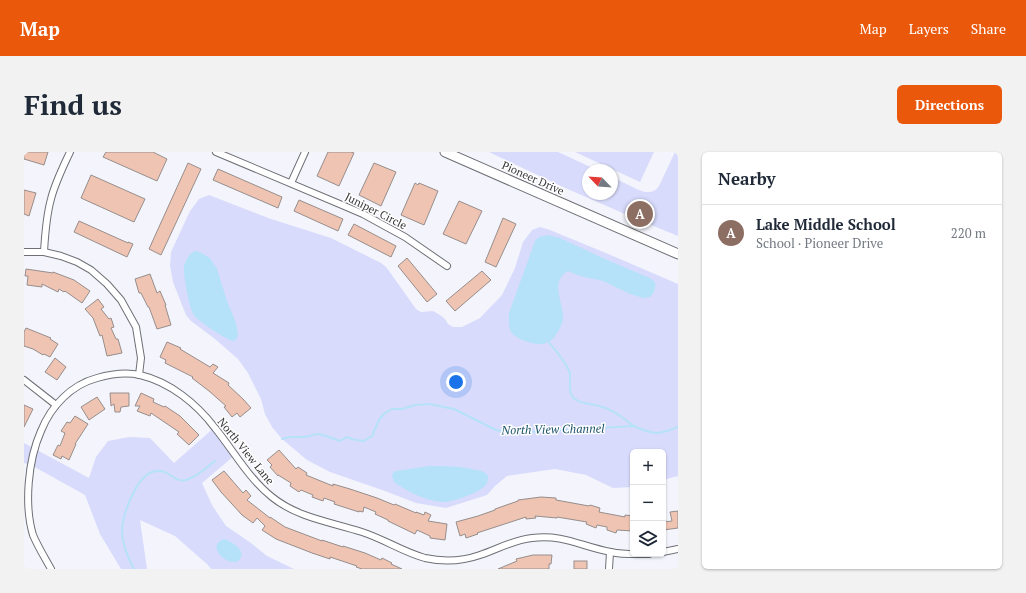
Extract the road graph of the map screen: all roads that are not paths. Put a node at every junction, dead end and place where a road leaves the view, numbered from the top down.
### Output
1 (70, 152) edge
2 (216, 152) edge
3 (305, 152) edge
4 (445, 152) edge
5 (291, 183) junction
6 (24, 252) edge
7 (44, 252) junction
8 (678, 254) edge
9 (447, 266) dead end
10 (139, 375) junction
11 (24, 380) edge
12 (56, 405) junction
13 (678, 549) edge
14 (666, 551) edge
15 (610, 552) junction
16 (630, 554) edge
17 (51, 569) edge
18 (609, 569) edge

1 - 7 street
2 - 5 street, Juniper Circle
3 - 5 street
4 - 8 street, Pioneer Drive
5 - 9 street, Juniper Circle
6 - 7 street
7 - 10 street
10 - 12 street, North View Lane
10 - 15 street, North View Lane
11 - 12 street
12 - 17 street, North View Lane
13 - 14 street
15 - 16 street, North View Lane
15 - 18 street

